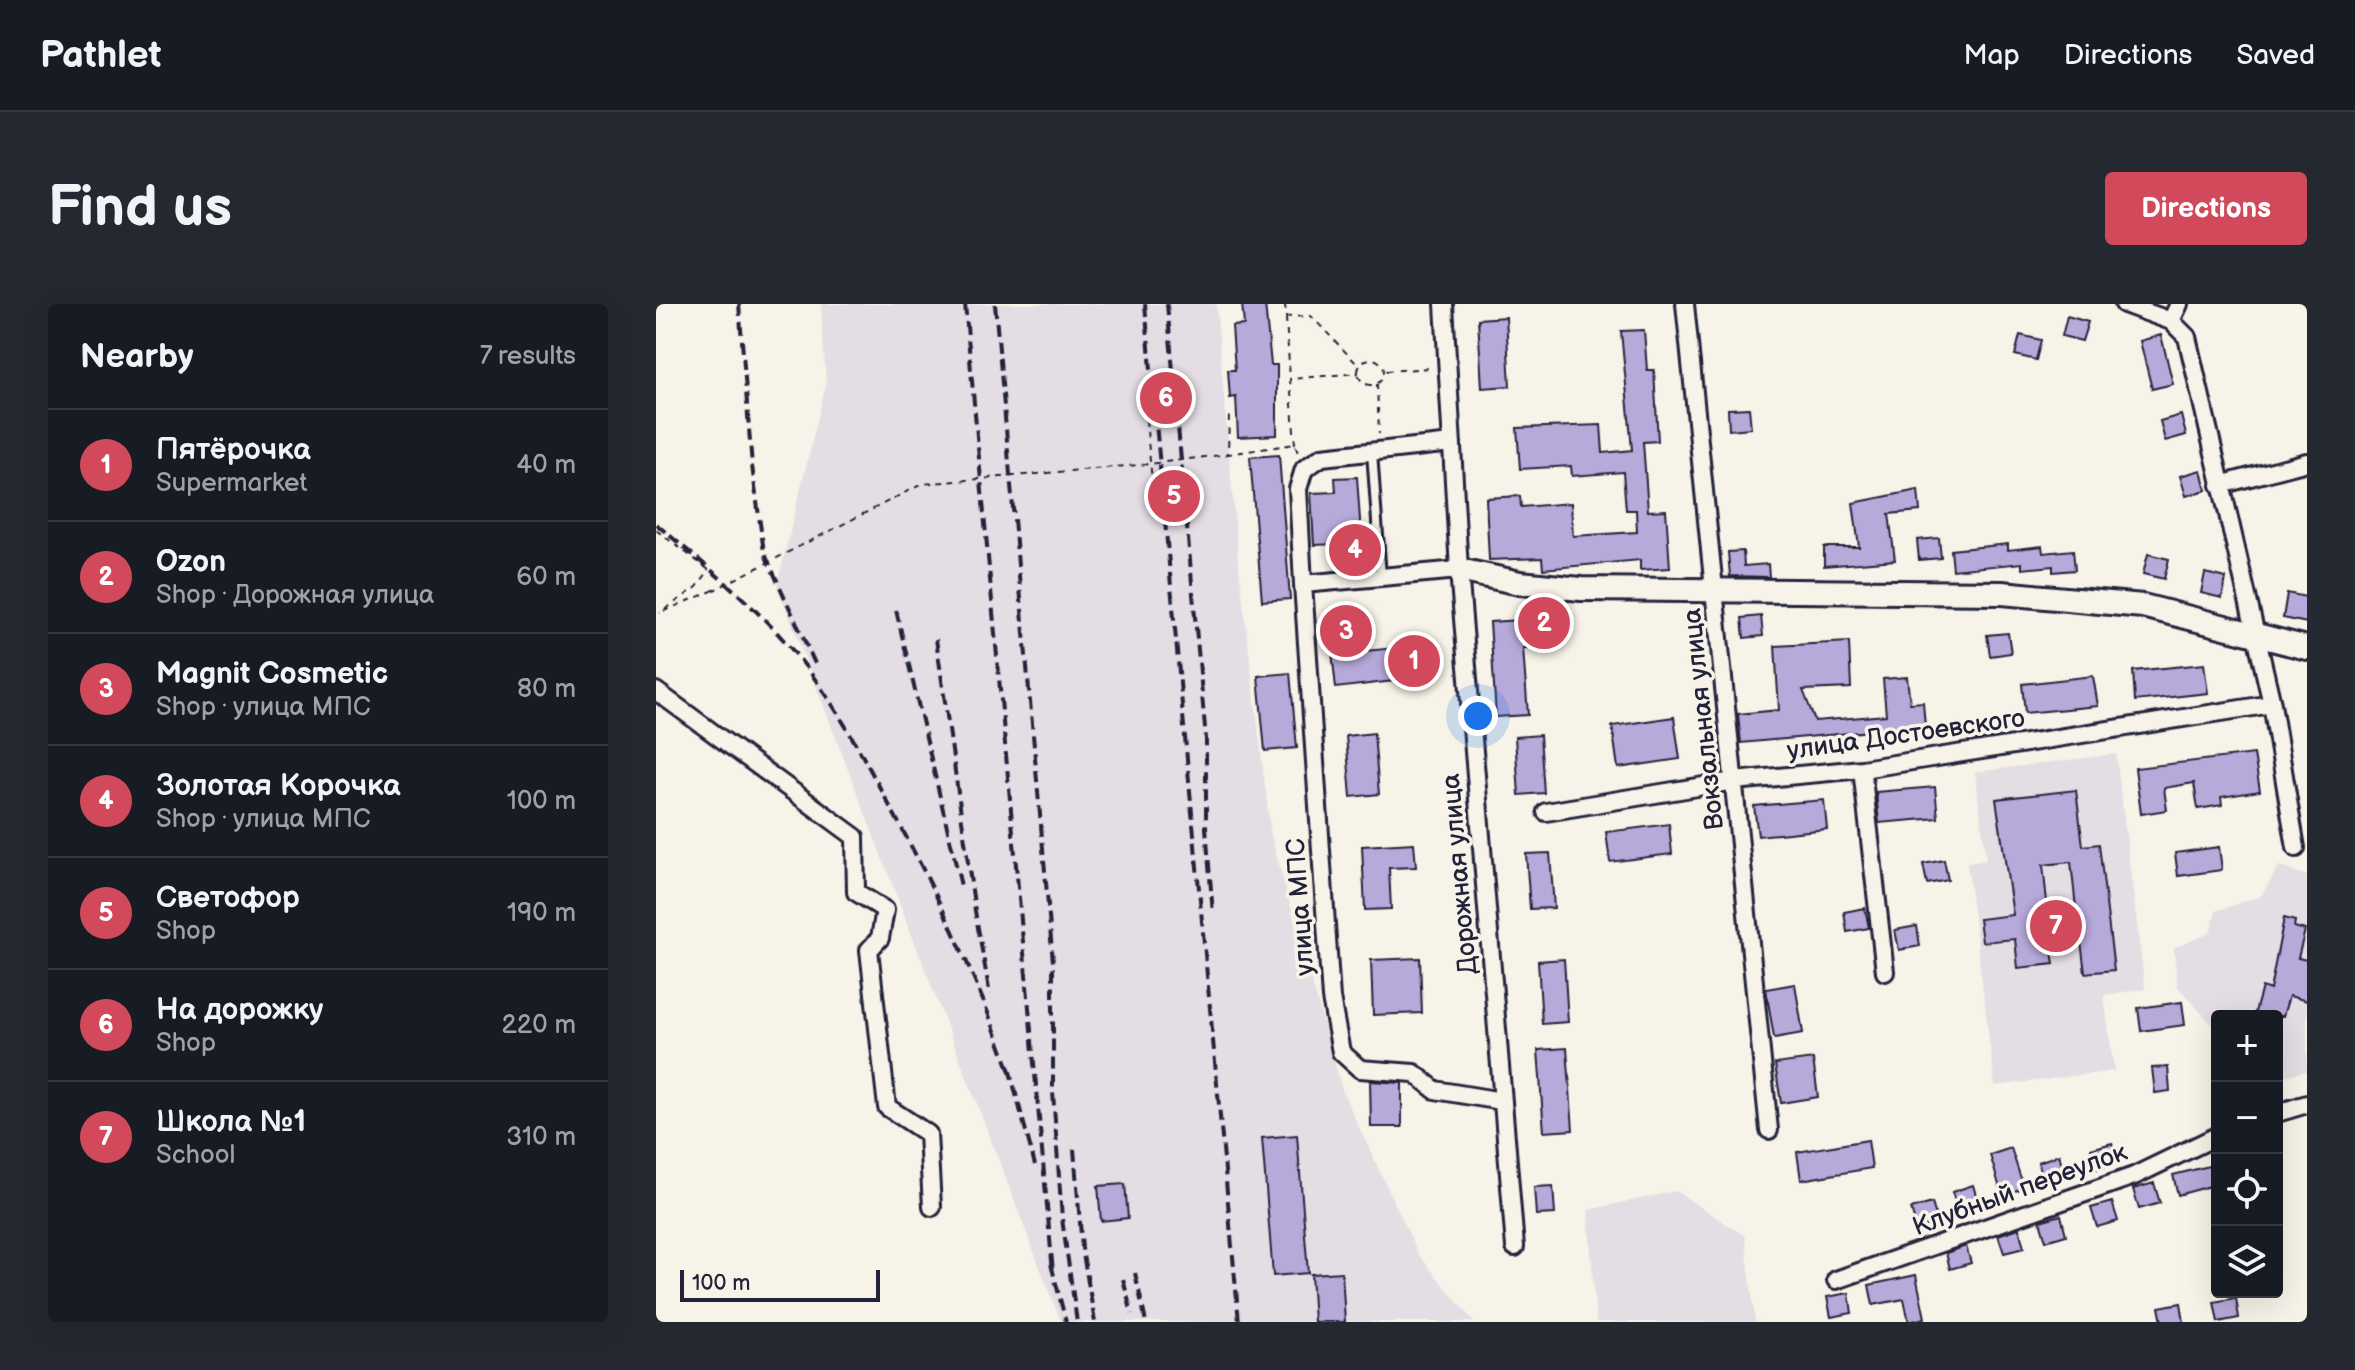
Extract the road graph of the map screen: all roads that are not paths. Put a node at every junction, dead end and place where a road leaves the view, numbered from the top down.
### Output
1 (1444, 304) edge
2 (1685, 304) edge
3 (2124, 304) edge
4 (2179, 304) edge
5 (2171, 321) junction
6 (1452, 443) junction
7 (1376, 451) junction
8 (2307, 462) edge
9 (2220, 485) junction
10 (1459, 570) junction
11 (1381, 577) junction
12 (1303, 584) junction
13 (1716, 592) junction
14 (2257, 635) junction
15 (2307, 648) edge
16 (656, 691) edge
17 (2272, 704) junction
18 (1862, 769) junction
19 (1734, 781) junction
20 (1546, 812) dead end
21 (2296, 848) dead end
22 (1885, 972) dead end
23 (1502, 1101) junction
24 (2307, 1104) edge
25 (2283, 1111) edge
26 (1769, 1130) dead end
27 (2211, 1139) edge
28 (932, 1207) dead end
29 (1515, 1247) dead end
30 (1836, 1280) dead end

1 - 6 street, Дорожная улица
2 - 13 street, Вокзальная улица
3 - 5 street
4 - 5 street
5 - 9 street
6 - 7 street
6 - 10 street, Дорожная улица
7 - 11 lane
7 - 12 street, улица МПС
8 - 9 street
9 - 14 street
10 - 11 street
10 - 13 main road
10 - 23 street, Дорожная улица
11 - 12 street
12 - 23 street, улица МПС
13 - 14 main road
13 - 19 street, Вокзальная улица
14 - 15 main road
14 - 17 street
16 - 28 street
17 - 18 street, улица Достоевского
17 - 21 street
18 - 19 street, улица Достоевского
18 - 22 street
19 - 20 street, улица Достоевского
19 - 26 street, Вокзальная улица
23 - 29 street, Дорожная улица
24 - 25 street
27 - 30 street, Клубный переулок

